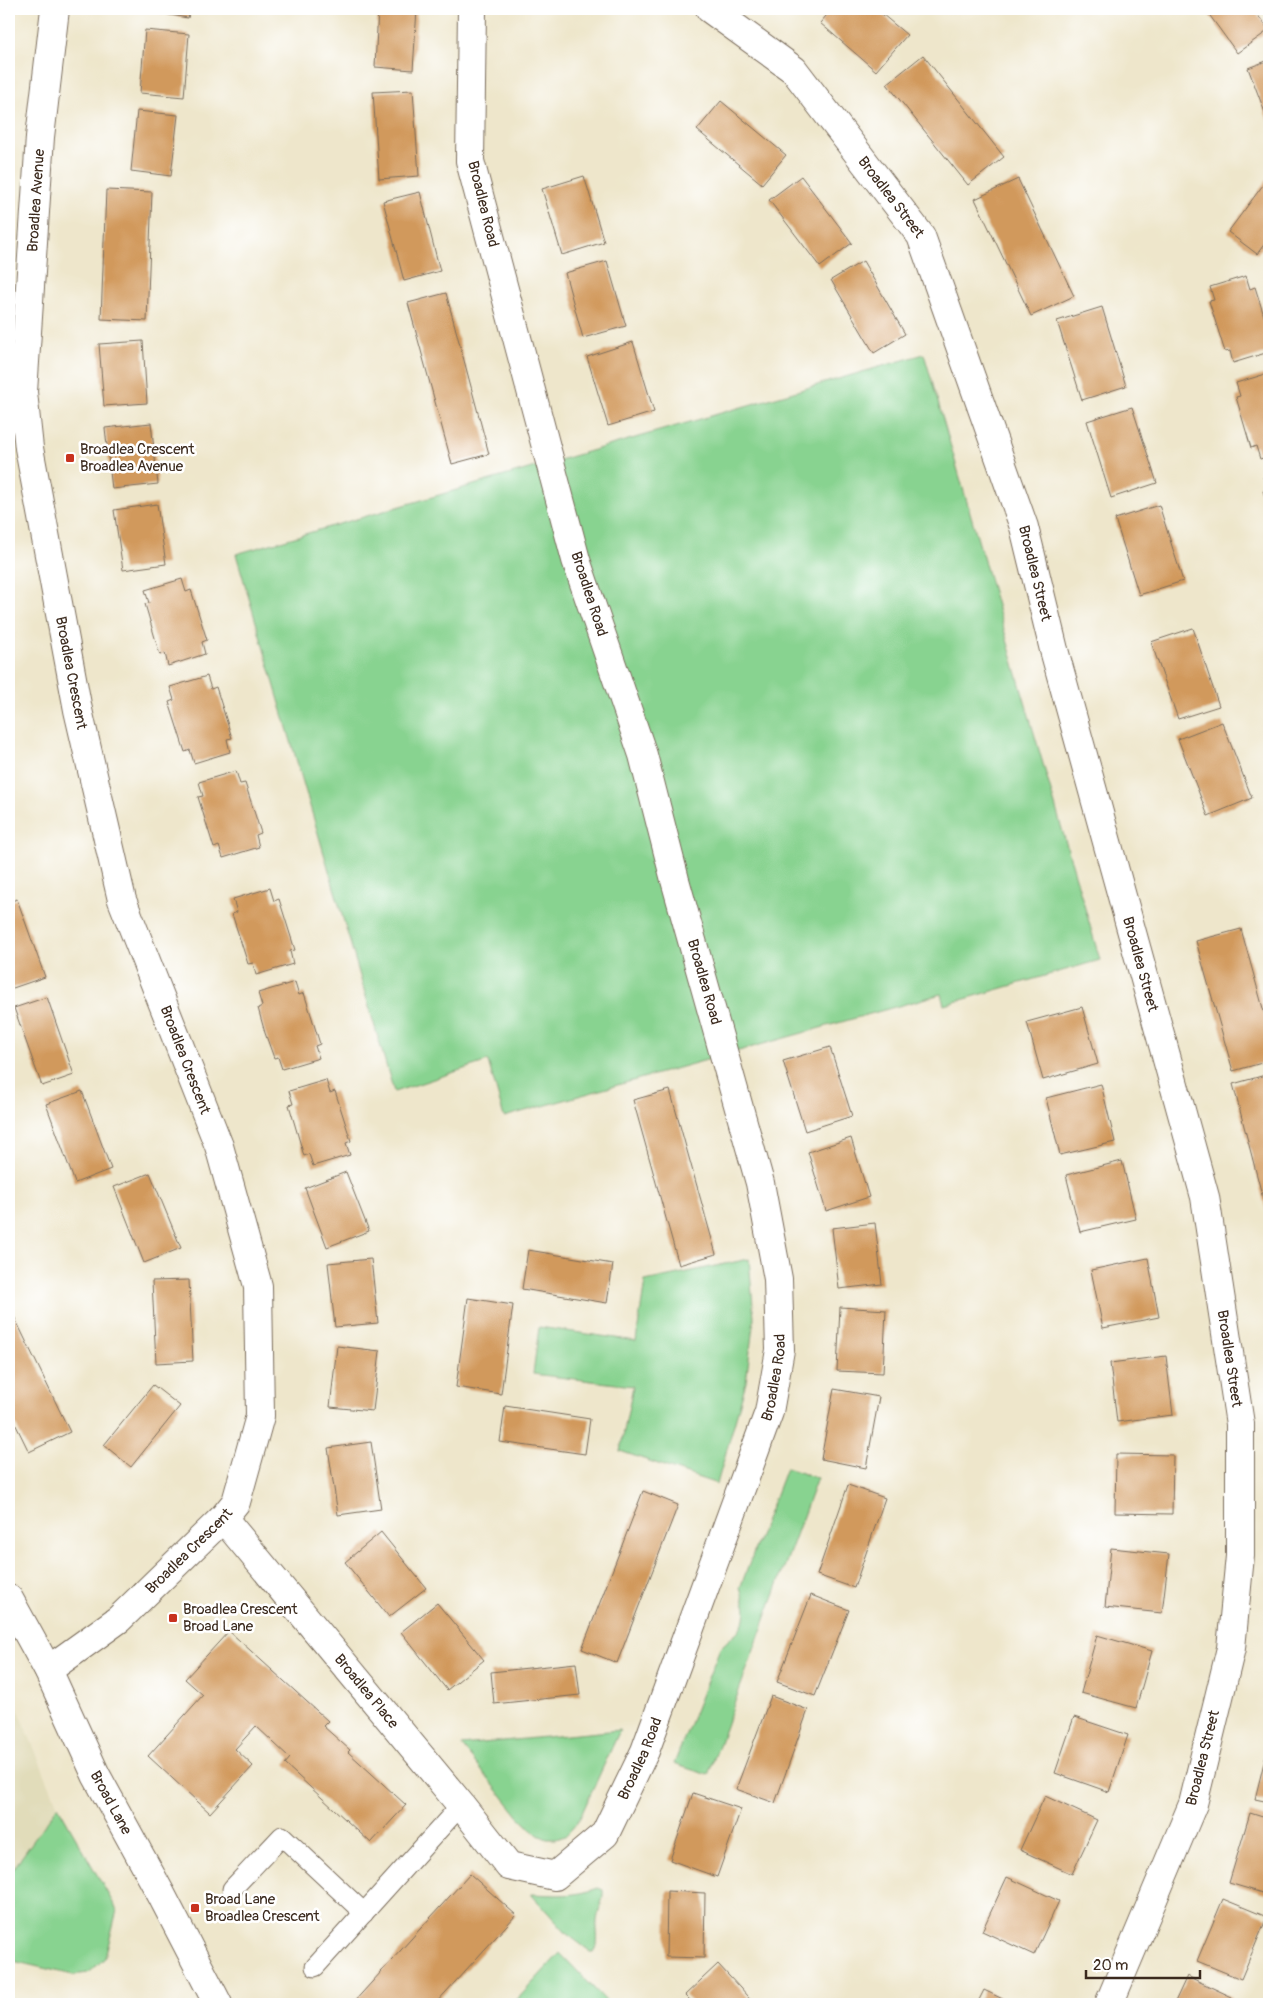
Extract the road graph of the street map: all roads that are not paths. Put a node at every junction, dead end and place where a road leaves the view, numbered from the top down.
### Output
1 (55, 9) edge
2 (472, 9) edge
3 (710, 9) edge
4 (16, 385) edge
5 (224, 1518) junction
6 (9, 1599) edge
7 (48, 1670) junction
8 (462, 1804) junction
9 (509, 1866) joint
10 (232, 1889) dead end
11 (364, 1913) junction
12 (316, 1967) dead end
13 (215, 2004) edge
14 (1109, 2004) edge

1 - 4 street, Broadlea Avenue
2 - 9 street, Broadlea Road
3 - 14 street, Broadlea Street
4 - 5 street, Broadlea Crescent
5 - 7 street, Broadlea Crescent
5 - 8 street, Broadlea Place
6 - 7 street, Broad Lane
7 - 13 street, Broad Lane
8 - 9 street, Broadlea Place
8 - 11 lane
10 - 11 lane
11 - 12 lane

